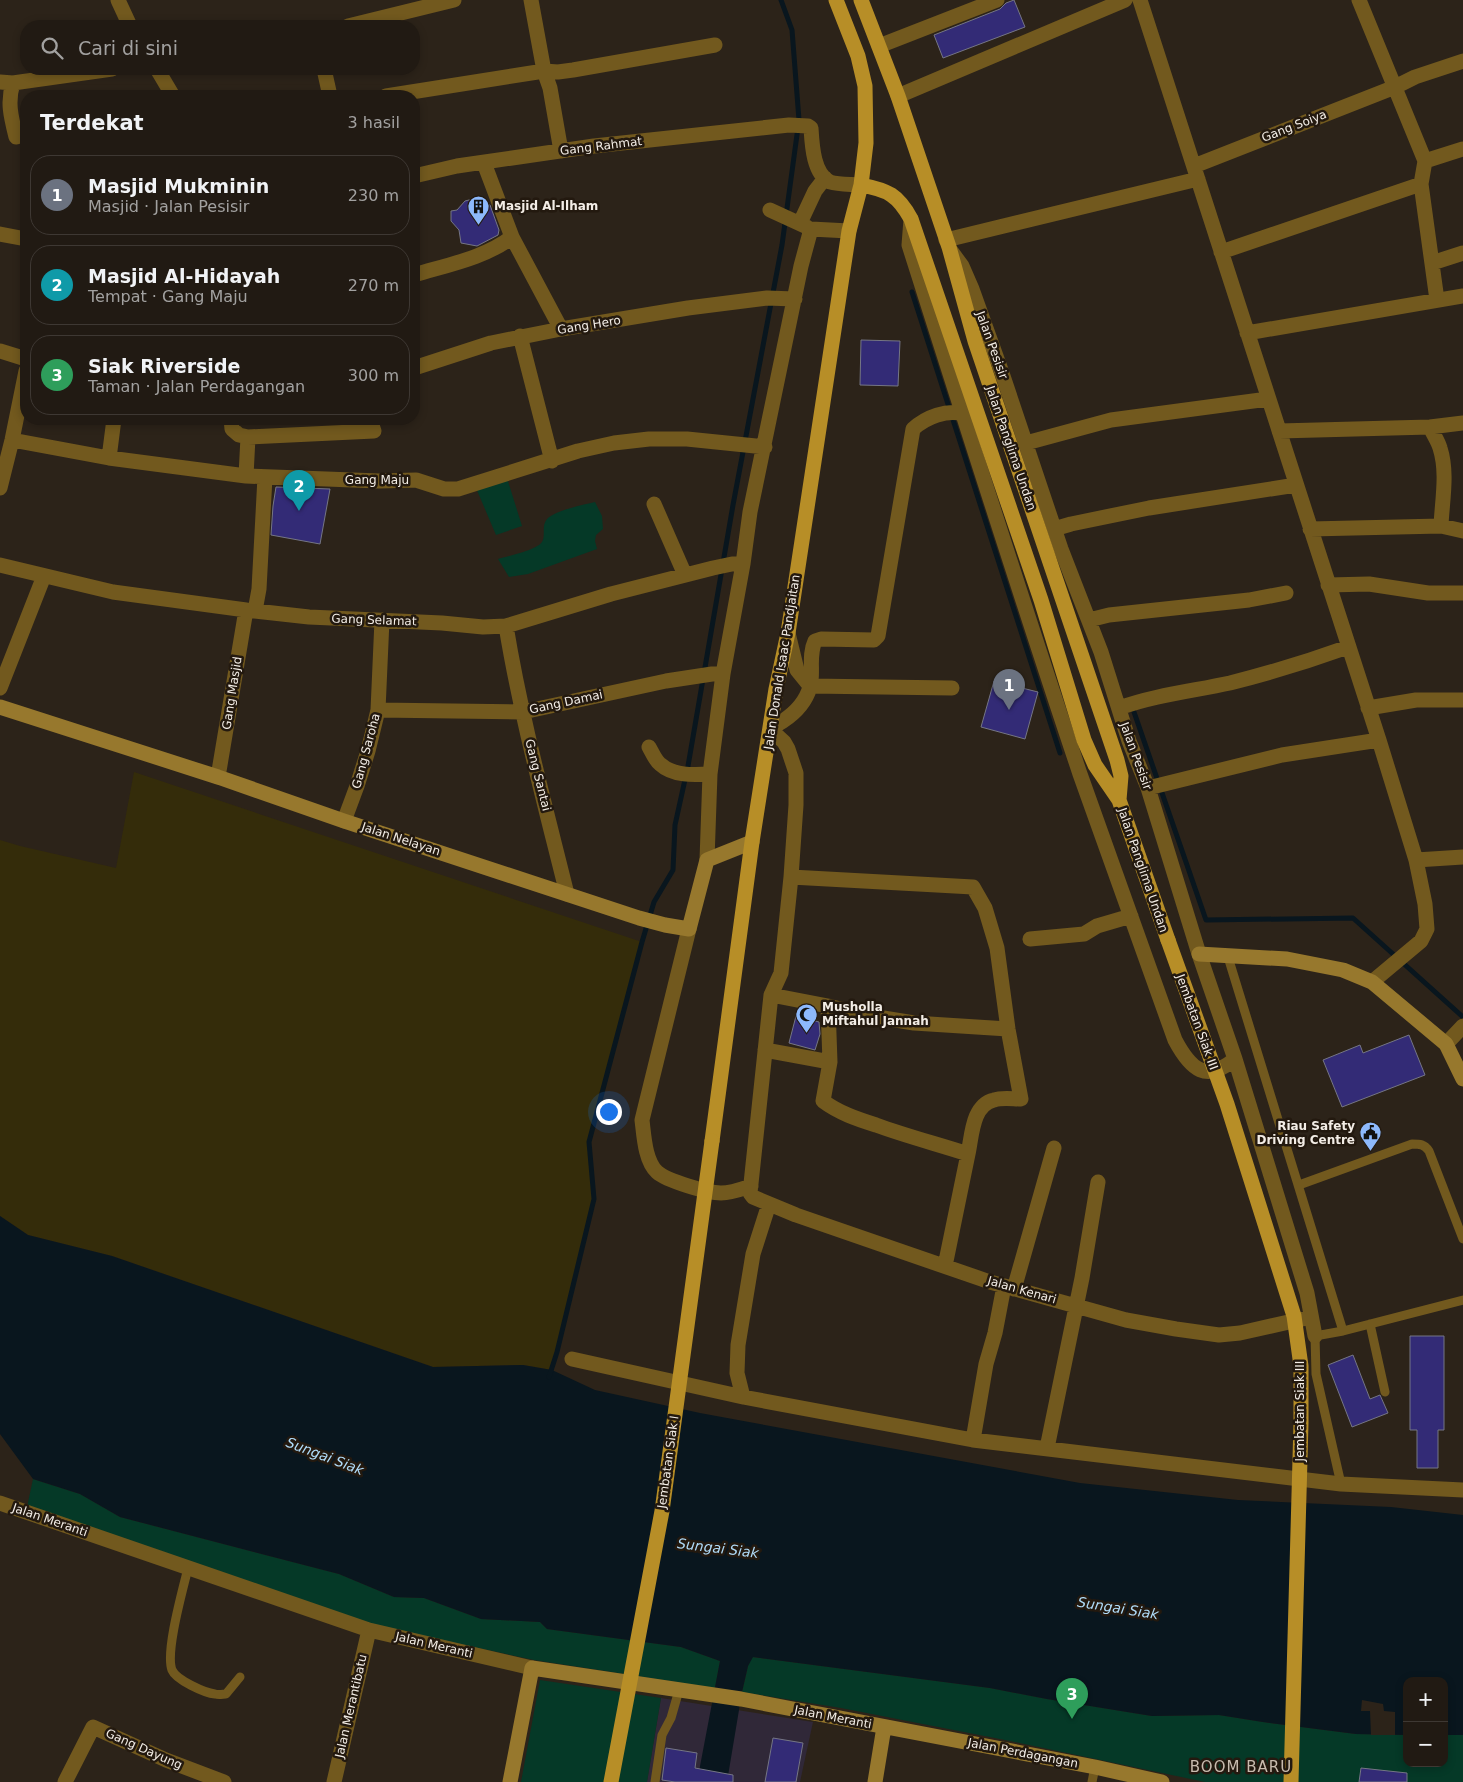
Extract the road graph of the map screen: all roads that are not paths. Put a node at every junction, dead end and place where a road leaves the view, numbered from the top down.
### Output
1 (118, 0) edge
2 (454, 0) edge
3 (531, 0) edge
4 (836, 0) edge
5 (861, 0) edge
6 (997, 0) edge
7 (1125, 0) edge
8 (1140, 0) edge
9 (1365, 2) edge
10 (127, 20) edge
11 (372, 20) edge
12 (715, 45) dead end
13 (879, 46) junction
14 (1463, 61) edge
15 (544, 71) junction
16 (74, 75) edge
17 (161, 75) edge
18 (325, 75) edge
19 (4, 86) edge
20 (1395, 86) junction
21 (169, 90) edge
22 (329, 90) edge
23 (420, 91) edge
24 (898, 96) junction
25 (20, 135) edge
26 (1463, 149) edge
27 (561, 151) junction
28 (1425, 161) junction
29 (484, 163) junction
30 (1196, 172) junction
31 (420, 175) edge
32 (825, 178) junction
33 (1421, 184) junction
34 (862, 185) junction
35 (790, 219) junction
36 (911, 219) junction
37 (849, 231) junction
38 (0, 234) edge
39 (512, 237) junction
40 (20, 238) edge
41 (947, 244) junction
42 (1222, 252) junction
43 (1463, 253) edge
44 (1432, 263) junction
45 (420, 273) edge
46 (1463, 296) edge
47 (781, 299) junction
48 (1437, 300) junction
49 (561, 329) junction
50 (1247, 333) junction
51 (520, 336) junction
52 (975, 341) junction
53 (956, 348) junction
54 (0, 351) edge
55 (20, 358) edge
56 (420, 366) edge
57 (1268, 399) junction
58 (20, 401) edge
59 (959, 413) junction
60 (1463, 423) edge
61 (113, 425) edge
62 (232, 425) edge
63 (372, 425) edge
64 (1430, 427) junction
65 (1278, 430) junction
66 (248, 438) junction
67 (12, 440) junction
68 (1031, 441) junction
69 (751, 445) junction
70 (109, 458) junction
71 (552, 460) junction
72 (246, 476) junction
73 (264, 477) junction
74 (1, 478) edge
75 (1032, 485) junction
76 (1296, 485) junction
77 (654, 504) dead end
78 (1062, 526) junction
79 (1440, 526) junction
80 (1310, 529) junction
81 (1463, 531) edge
82 (1028, 562) junction
83 (738, 564) junction
84 (0, 565) edge
85 (1011, 566) junction
86 (685, 575) junction
87 (44, 576) junction
88 (1328, 585) junction
89 (1286, 593) dead end
90 (1463, 593) edge
91 (1041, 600) junction
92 (1024, 604) junction
93 (251, 611) junction
94 (1097, 618) junction
95 (382, 620) junction
96 (506, 626) junction
97 (788, 633) junction
98 (1348, 647) junction
99 (717, 674) junction
100 (810, 686) junction
101 (0, 688) edge
102 (952, 688) dead end
103 (1463, 700) edge
104 (1131, 704) junction
105 (0, 707) edge
106 (1368, 708) junction
107 (378, 710) junction
108 (523, 712) junction
109 (771, 730) junction
110 (1379, 740) junction
111 (649, 747) dead end
112 (710, 774) junction
113 (218, 777) junction
114 (1151, 787) junction
115 (1119, 800) junction
116 (344, 821) junction
117 (752, 842) junction
118 (1463, 857) edge
119 (707, 860) junction
120 (1416, 860) junction
121 (791, 877) junction
122 (567, 894) junction
123 (1131, 916) junction
124 (689, 929) junction
125 (1030, 939) dead end
126 (1168, 940) joint
127 (1199, 954) junction
128 (1228, 957) junction
129 (1372, 982) junction
130 (771, 995) junction
131 (828, 1006) junction
132 (1461, 1028) edge
133 (1008, 1029) junction
134 (1446, 1044) junction
135 (765, 1050) junction
136 (1236, 1058) junction
137 (830, 1062) junction
138 (1463, 1079) edge
139 (712, 1141) joint
140 (1054, 1148) dead end
141 (968, 1154) junction
142 (1098, 1182) dead end
143 (751, 1186) junction
144 (1299, 1186) junction
145 (769, 1204) junction
146 (1463, 1240) edge
147 (945, 1266) junction
148 (1009, 1287) junction
149 (1463, 1300) edge
150 (1076, 1306) junction
151 (1311, 1317) junction
152 (1370, 1324) junction
153 (1343, 1331) junction
154 (1315, 1336) junction
155 (572, 1359) dead end
156 (1385, 1392) dead end
157 (743, 1397) junction
158 (972, 1440) junction
159 (1047, 1448) junction
160 (1341, 1484) junction
161 (1463, 1490) edge
162 (0, 1503) edge
163 (188, 1568) junction
164 (369, 1630) junction
165 (532, 1668) junction
166 (240, 1677) dead end
167 (679, 1690) junction
168 (884, 1726) junction
169 (1094, 1775) edge
170 (65, 1782) edge
171 (224, 1782) edge
172 (334, 1782) edge
173 (510, 1782) edge
174 (611, 1782) edge
175 (654, 1782) edge
176 (875, 1782) edge
177 (1162, 1782) edge
178 (1291, 1782) edge

1 - 10 street
2 - 11 street
3 - 15 street
4 - 34 main road, Jalan Donald Isaac Pandjaitan
5 - 13 main road, Jalan Panglima Undan
6 - 13 street
7 - 24 street
8 - 30 street
9 - 20 street
12 - 15 street
13 - 24 main road, Jalan Panglima Undan
14 - 20 street, Gang Soiya
15 - 23 street
15 - 27 street
16 - 19 street
17 - 21 street
18 - 22 street
19 - 25 street
20 - 28 street
20 - 30 street, Gang Soiya
24 - 41 main road, Jalan Panglima Undan
26 - 28 street
27 - 29 street, Gang Rahmat
27 - 32 street, Gang Rahmat
28 - 33 street
29 - 31 street, Gang Rahmat
29 - 39 street
30 - 41 street, Gang Soiya
30 - 42 street
32 - 34 street
32 - 35 street
33 - 42 street
33 - 44 street
34 - 36 main road, Jalan Panglima Undan
34 - 37 main road, Jalan Donald Isaac Pandjaitan
35 - 37 street
35 - 47 street
36 - 53 main road, Jalan Panglima Undan
36 - 59 street
37 - 97 main road, Jalan Donald Isaac Pandjaitan
38 - 40 street
39 - 45 street
39 - 49 street
41 - 52 main road, Jalan Panglima Undan
41 - 68 street, Jalan Pesisir
42 - 50 street
43 - 44 street
44 - 48 street
46 - 48 street
47 - 49 street, Gang Hero
47 - 69 street
48 - 50 street
49 - 51 street, Gang Hero
50 - 57 street
51 - 56 street, Gang Hero
51 - 71 street
52 - 53 main road
52 - 75 main road, Jalan Panglima Undan
53 - 82 main road, Jalan Panglima Undan
54 - 55 street
57 - 65 street
57 - 68 street
58 - 67 street
59 - 85 street
59 - 100 street
60 - 64 street
61 - 70 street
62 - 66 street
63 - 66 street
64 - 65 street
64 - 79 street
65 - 76 street
66 - 72 street
67 - 70 street, Gang Maju
67 - 74 street
68 - 75 street, Jalan Pesisir
69 - 71 street, Gang Maju
69 - 83 street
70 - 72 street, Gang Maju
71 - 73 street, Gang Maju
72 - 73 street, Gang Maju
73 - 93 street, Gang Masjid
75 - 78 street, Jalan Pesisir
75 - 115 main road, Jalan Panglima Undan
76 - 78 street
76 - 80 street
77 - 86 street
78 - 94 street, Jalan Pesisir
79 - 80 street
79 - 81 street
80 - 88 street
82 - 85 street
82 - 91 main road, Jalan Panglima Undan
83 - 86 street, Gang Selamat
83 - 99 street
84 - 87 street, Gang Selamat
85 - 92 street
86 - 96 street, Gang Selamat
87 - 93 street, Gang Selamat
87 - 101 street
88 - 90 street
88 - 98 street
89 - 94 street
91 - 92 street
91 - 115 main road, Jalan Panglima Undan
92 - 123 street
93 - 95 street, Gang Selamat
93 - 113 street, Gang Masjid
94 - 104 street, Jalan Pesisir
95 - 96 street, Gang Selamat
95 - 107 street, Gang Saroha
96 - 108 street, Gang Santai
97 - 100 street
97 - 109 main road, Jalan Donald Isaac Pandjaitan
98 - 104 street
98 - 106 street
99 - 108 street, Gang Damai
99 - 112 street
100 - 102 street
100 - 109 street
103 - 106 street
104 - 114 street, Jalan Pesisir
105 - 113 street, Jalan Nelayan
106 - 110 street
107 - 108 street, Gang Damai
107 - 116 street, Gang Saroha
108 - 122 street, Gang Santai
109 - 117 main road, Jalan Donald Isaac Pandjaitan
109 - 121 street
110 - 114 street
110 - 120 street
111 - 112 street
112 - 119 street
113 - 116 street, Jalan Nelayan
114 - 127 street, Jalan Pesisir
115 - 126 main road, Jalan Panglima Undan
116 - 122 street, Jalan Nelayan
117 - 119 street
117 - 139 main road, Jalan Donald Isaac Pandjaitan
118 - 120 street
119 - 124 street
120 - 129 street
121 - 130 street
121 - 133 street
122 - 124 street, Jalan Nelayan
123 - 125 street
123 - 136 street
124 - 143 street
126 - 178 main road, Jembatan Siak III, bridge
127 - 128 street
127 - 136 street, Jalan Pesisir
128 - 129 street
128 - 144 lane
129 - 134 street
130 - 131 street
130 - 135 street
131 - 133 street
131 - 137 street
132 - 134 street
133 - 141 street
134 - 138 street
135 - 137 street
135 - 143 street
136 - 151 street, Jalan Pesisir
137 - 141 street
139 - 174 main road, Jembatan Siak I, bridge
140 - 148 street
141 - 147 street
142 - 150 street
143 - 145 street, Jalan Kenari
144 - 146 lane
144 - 153 lane
145 - 147 street, Jalan Kenari
145 - 157 street
147 - 148 street, Jalan Kenari
148 - 150 street, Jalan Kenari
148 - 158 street
149 - 152 lane
150 - 151 street, Jalan Kenari
150 - 159 street
151 - 154 street, Jalan Pesisir
152 - 153 lane
152 - 156 lane
153 - 154 lane
154 - 160 lane
155 - 157 street
157 - 158 street
158 - 159 street
159 - 160 street
160 - 161 street
162 - 163 street, Jalan Meranti
163 - 164 street, Jalan Meranti
163 - 166 lane
164 - 165 street, Jalan Meranti
164 - 172 street, Jalan Merantibatu
165 - 167 street, Jalan Meranti
165 - 173 street
167 - 168 street, Jalan Meranti
167 - 175 lane
168 - 169 street, Jalan Perdagangan
168 - 176 street
169 - 177 street, Jalan Perdagangan
170 - 171 street, Gang Dayung

